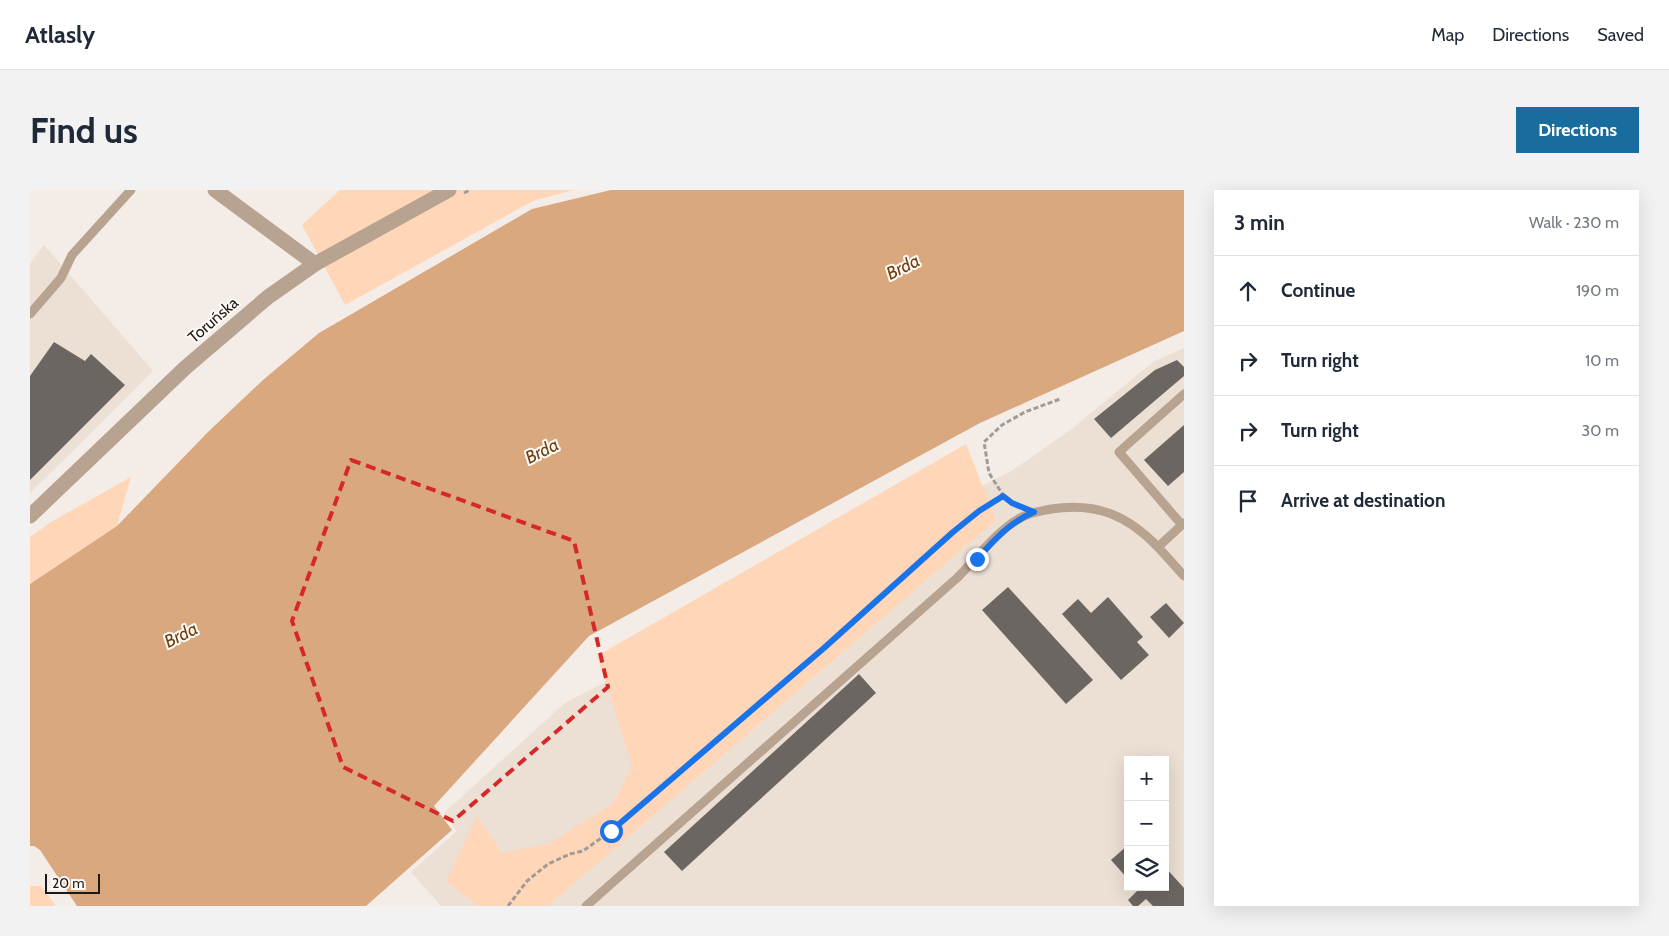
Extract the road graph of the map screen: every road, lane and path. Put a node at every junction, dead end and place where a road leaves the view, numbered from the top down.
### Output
1 (131, 190) edge
2 (215, 190) edge
3 (449, 190) edge
4 (315, 264) junction
5 (30, 314) edge
6 (1184, 394) edge
7 (1060, 399) dead end
8 (1003, 496) junction
9 (1034, 512) junction
10 (30, 516) edge
11 (1183, 524) edge
12 (1158, 547) junction
13 (1184, 576) edge
14 (508, 906) edge
15 (586, 906) edge

1 - 5 lane
2 - 4 street
3 - 4 street, Toruńska
4 - 10 street, Toruńska
6 - 11 lane
7 - 8 path
8 - 9 path
8 - 14 path
9 - 12 lane
9 - 15 lane
11 - 12 lane
12 - 13 lane

